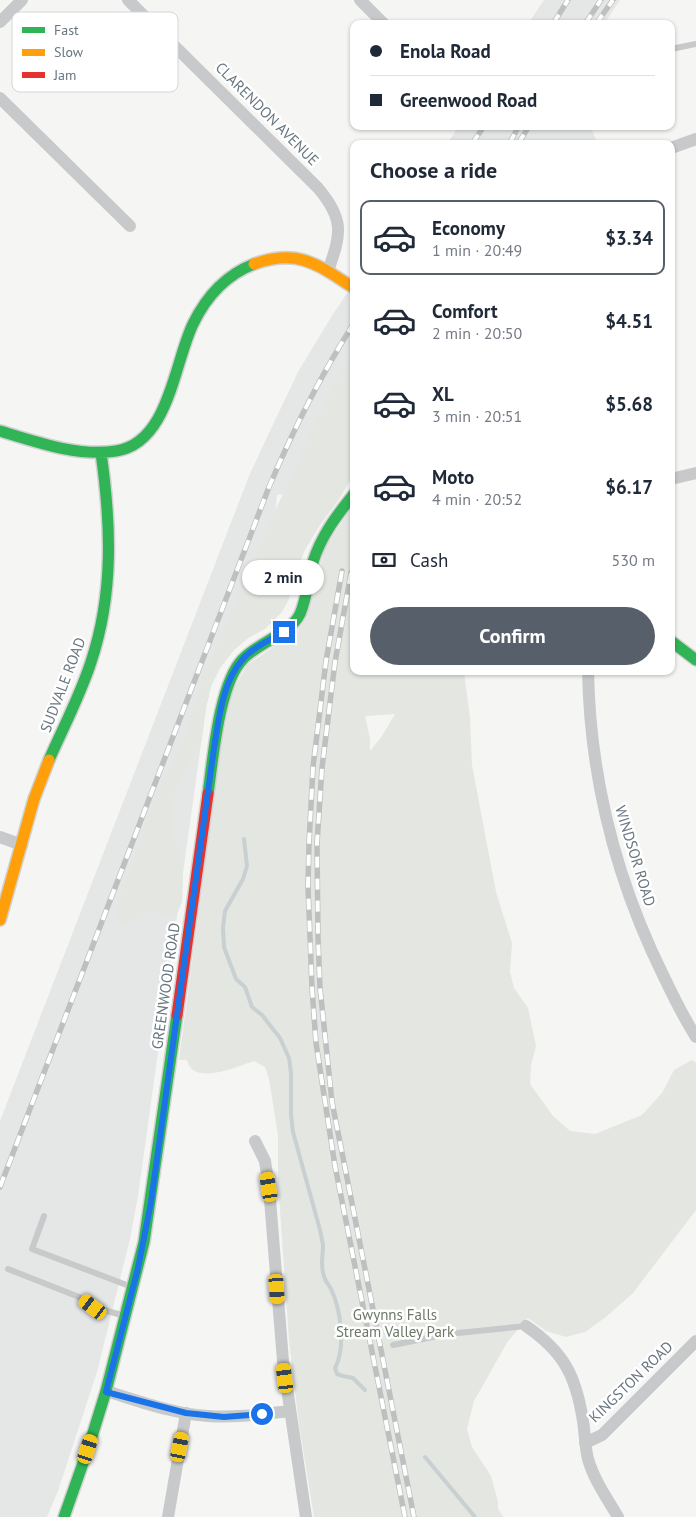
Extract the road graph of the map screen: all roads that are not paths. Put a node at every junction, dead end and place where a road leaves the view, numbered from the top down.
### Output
1 (22, 0) edge
2 (128, 0) edge
3 (360, 0) edge
4 (140, 12) edge
5 (380, 20) edge
6 (0, 22) edge
7 (696, 44) edge
8 (675, 48) edge
9 (178, 49) edge
10 (0, 98) edge
11 (696, 139) edge
12 (675, 147) edge
13 (130, 226) dead end
14 (328, 270) junction
15 (350, 286) edge
16 (0, 431) edge
17 (101, 453) junction
18 (696, 474) edge
19 (675, 479) edge
20 (350, 499) edge
21 (675, 644) edge
22 (696, 660) edge
23 (588, 675) edge
24 (0, 837) edge
25 (22, 844) junction
26 (0, 920) edge
27 (696, 1037) edge
28 (255, 1141) dead end
29 (44, 1216) dead end
30 (8, 1269) dead end
31 (133, 1287) junction
32 (126, 1316) junction
33 (526, 1326) joint
34 (696, 1341) edge
35 (393, 1345) dead end
36 (106, 1392) junction
37 (290, 1411) junction
38 (186, 1413) junction
39 (585, 1443) junction
40 (64, 1517) edge
41 (168, 1517) edge
42 (306, 1517) edge
43 (618, 1517) edge

1 - 6 street
2 - 4 street, CLARENDON AVENUE
3 - 5 street
7 - 8 lane
9 - 14 street, CLARENDON AVENUE
10 - 13 street
11 - 12 street
14 - 15 street
14 - 17 street
16 - 17 street
17 - 25 street, SUDVALE ROAD
18 - 19 street
20 - 31 street, GREENWOOD ROAD
21 - 22 street
23 - 27 street, WINDSOR ROAD
24 - 25 street
25 - 26 street, SUDVALE ROAD
28 - 37 street
29 - 31 lane
30 - 32 lane
31 - 32 street, GREENWOOD ROAD
32 - 36 street, GREENWOOD ROAD
33 - 35 lane
33 - 39 street
34 - 39 street, KINGSTON ROAD
36 - 38 street
36 - 40 street, GREENWOOD ROAD
37 - 38 street
37 - 42 street
38 - 41 street
39 - 43 street

